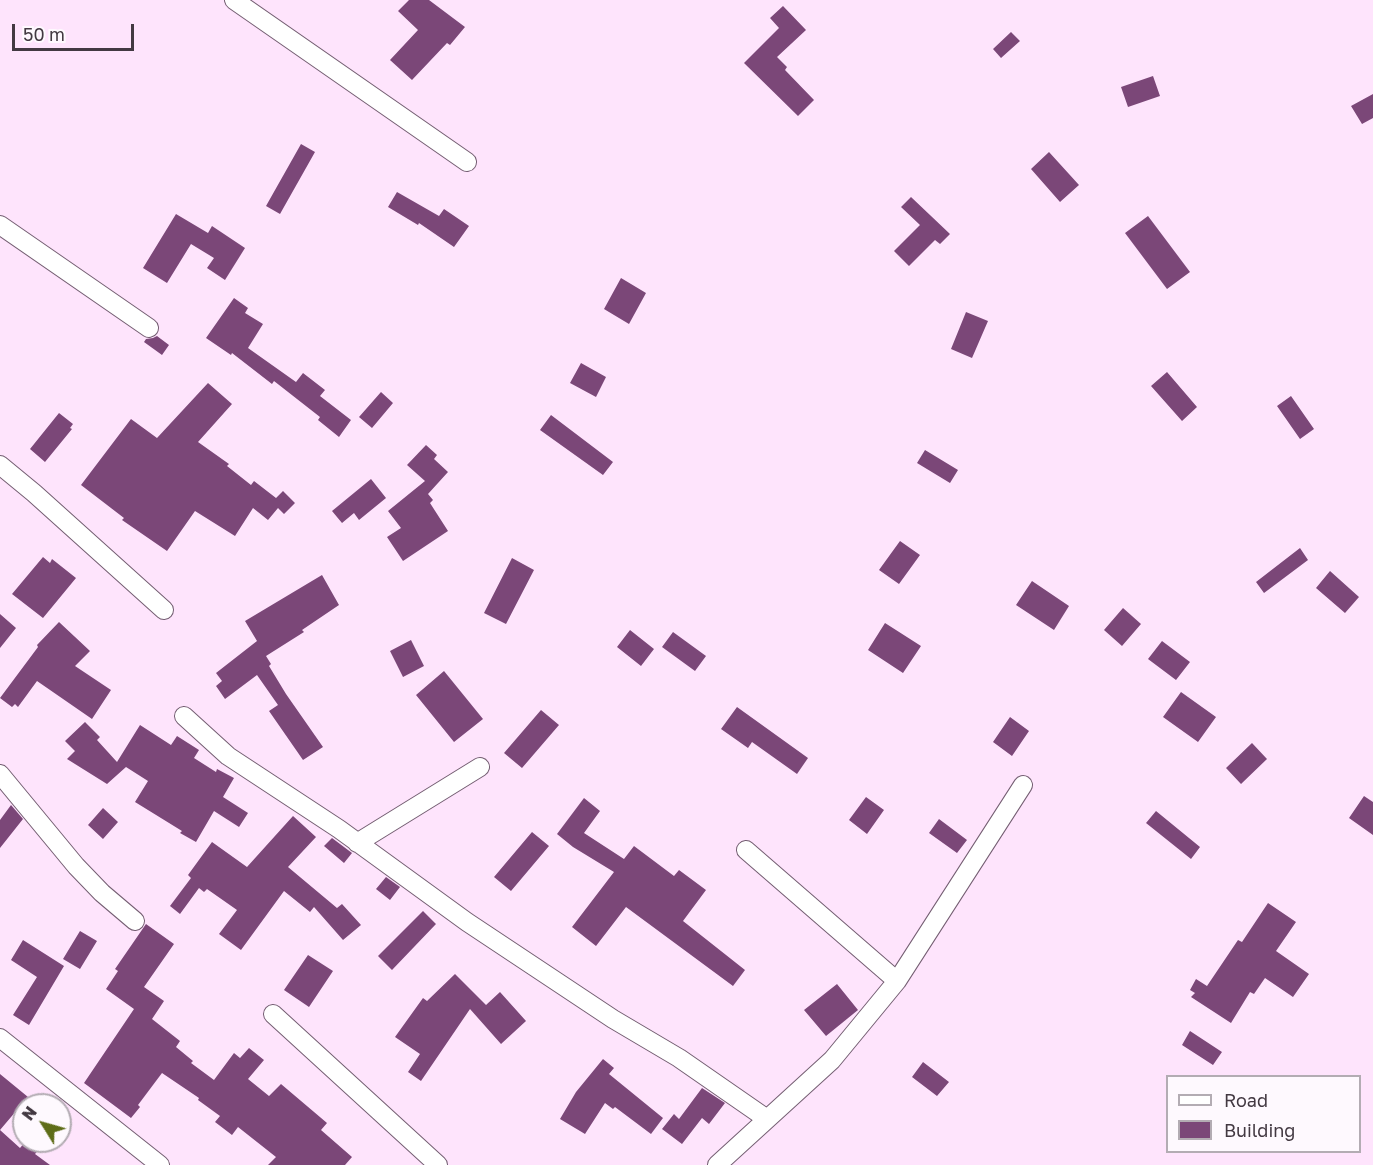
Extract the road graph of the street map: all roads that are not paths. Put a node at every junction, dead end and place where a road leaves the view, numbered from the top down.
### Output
1 (234, 0) edge
2 (467, 162) dead end
3 (0, 225) edge
4 (148, 328) dead end
5 (0, 465) edge
6 (164, 610) dead end
7 (184, 716) dead end
8 (480, 768) dead end
9 (0, 774) edge
10 (1023, 785) dead end
11 (357, 843) junction
12 (746, 850) dead end
13 (135, 921) dead end
14 (897, 981) junction
15 (273, 1014) dead end
16 (0, 1038) edge
17 (767, 1119) junction
18 (160, 1165) edge
19 (438, 1165) edge
20 (717, 1165) edge

1 - 2 street
3 - 4 street
5 - 6 street
7 - 11 street
8 - 11 street
9 - 13 street
10 - 14 street
11 - 17 street
12 - 14 street
14 - 17 street
15 - 19 street
16 - 18 street
17 - 20 street

